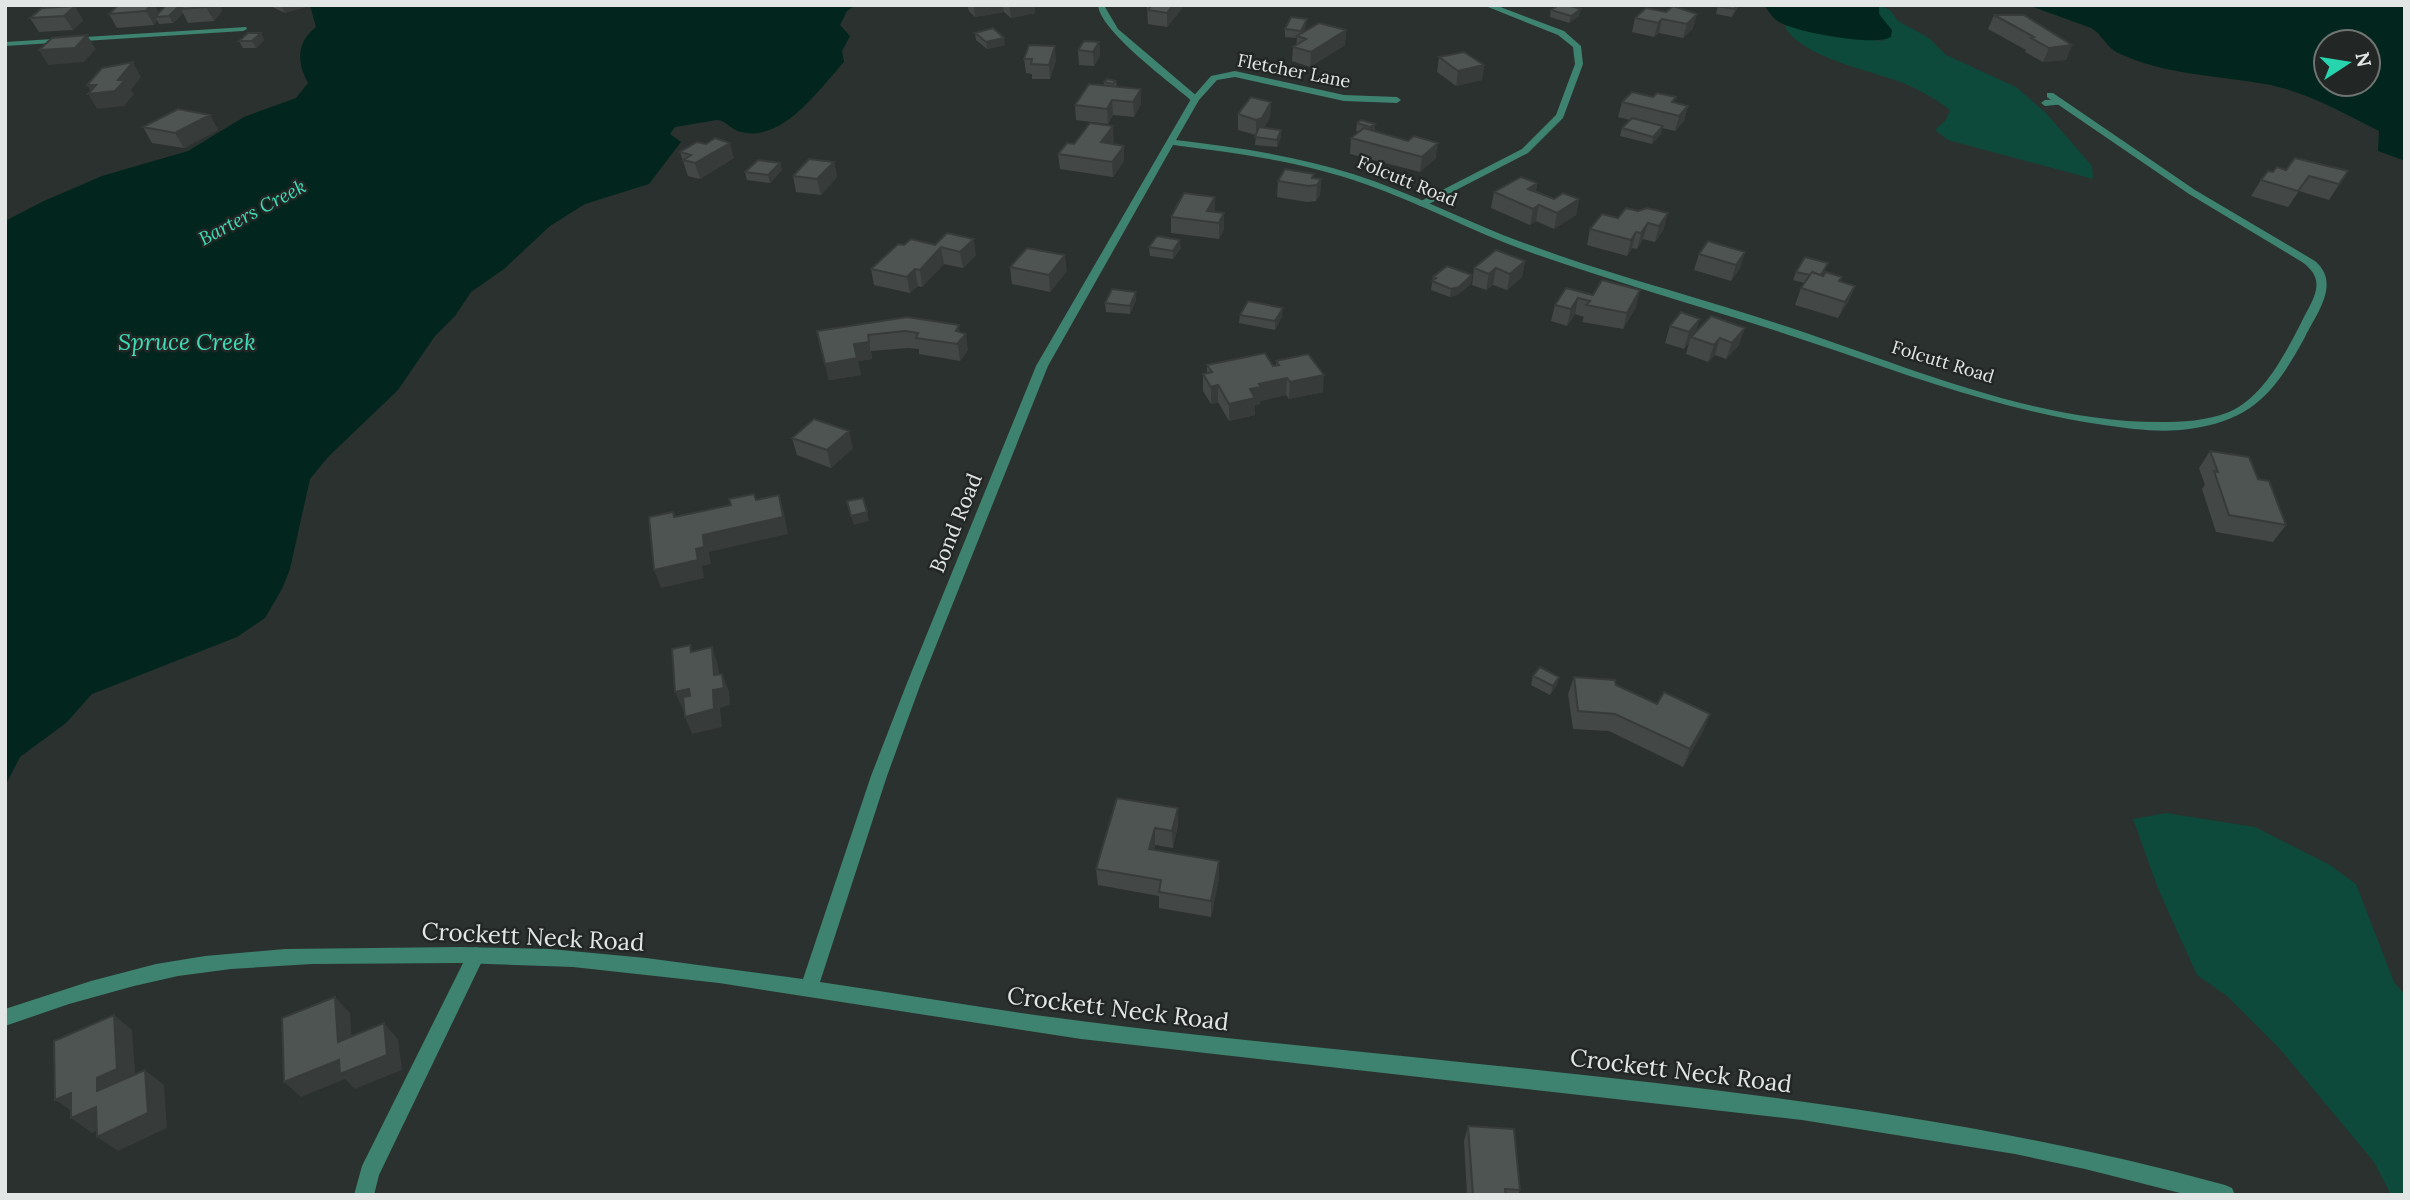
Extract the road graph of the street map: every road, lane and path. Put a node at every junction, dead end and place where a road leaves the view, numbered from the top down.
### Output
1 (1103, 5) edge
2 (1487, 5) edge
3 (243, 29) dead end
4 (5, 44) edge
5 (1195, 99) junction
6 (2048, 99) dead end
7 (1397, 100) dead end
8 (1173, 142) junction
9 (1422, 204) junction
10 (476, 955) junction
11 (809, 987) junction
12 (5, 1018) edge
13 (364, 1195) edge
14 (2225, 1195) edge

1 - 5 street
2 - 9 street
3 - 4 street
5 - 7 street, Fletcher Lane
5 - 8 street, Bond Road
6 - 9 street, Folcutt Road
8 - 9 street, Folcutt Road
8 - 11 street, Bond Road
10 - 11 street, Crockett Neck Road
10 - 12 street, Crockett Neck Road
10 - 13 street
11 - 14 street, Crockett Neck Road

